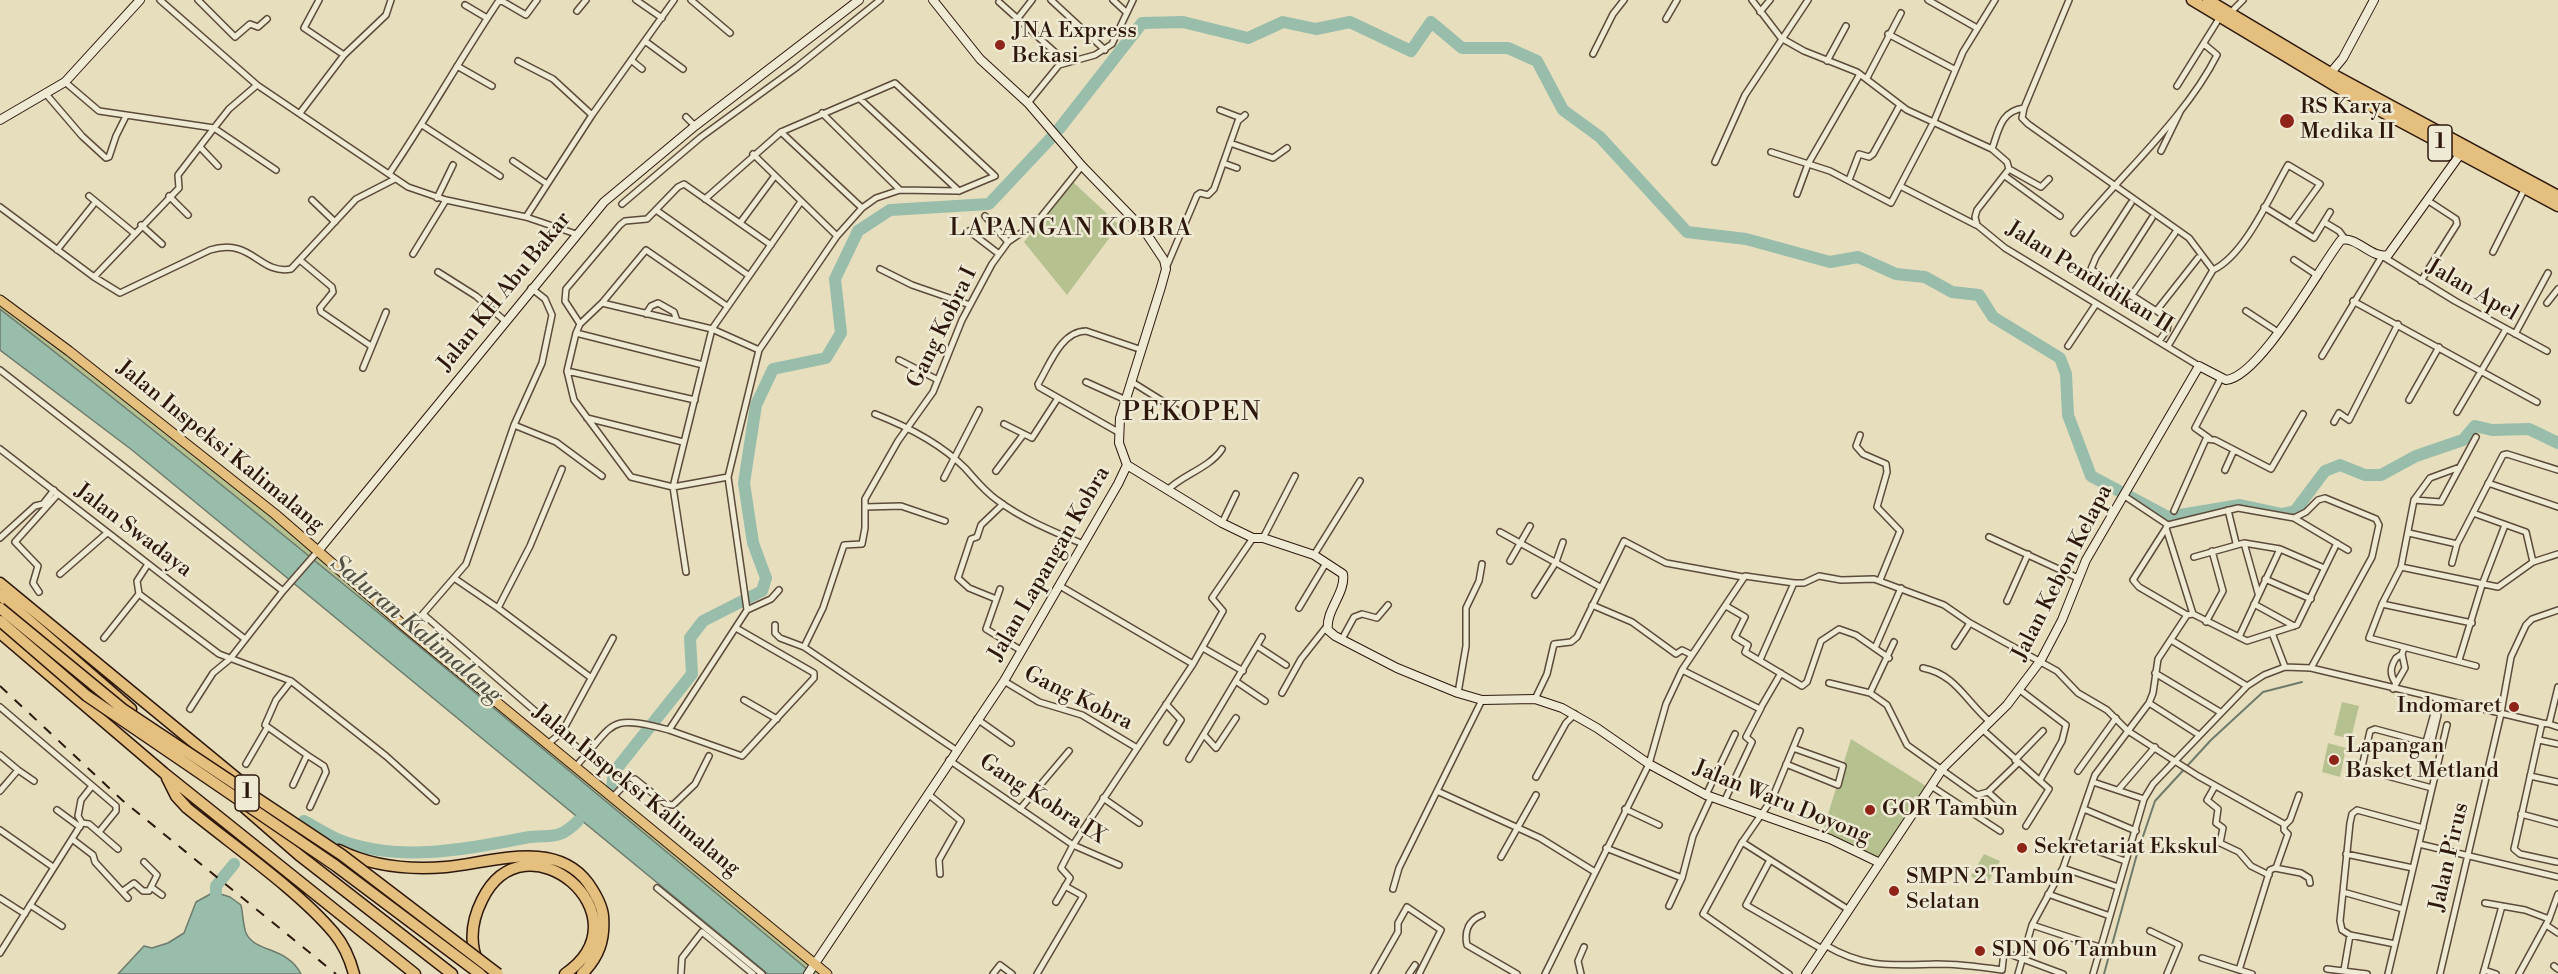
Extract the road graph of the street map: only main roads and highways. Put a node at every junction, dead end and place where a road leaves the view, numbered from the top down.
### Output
1 (2192, 0) edge
2 (2208, 0) edge
3 (2225, 15) junction
4 (2464, 151) junction
5 (2558, 196) edge
6 (2558, 206) edge
7 (0, 300) edge
8 (0, 583) edge
9 (0, 595) edge
10 (0, 608) edge
11 (0, 621) edge
12 (0, 633) edge
13 (164, 773) junction
14 (811, 970) edge
15 (354, 974) edge
16 (415, 974) edge
17 (452, 974) edge
18 (482, 974) edge
19 (498, 974) edge
20 (566, 974) edge
21 (582, 974) edge
22 (827, 974) edge

1 - 3 highway, 1
2 - 3 highway, 1
3 - 4 highway, 1
4 - 5 highway, 1
4 - 6 highway, 1
7 - 14 main road, Jalan Inspeksi Kalimalang
8 - 21 highway
9 - 17 highway, 1
10 - 19 highway, 1, bridge
11 - 18 highway, 1, bridge
12 - 13 highway, 1
13 - 15 highway
13 - 16 highway, 1
14 - 22 main road, Jalan Inspeksi Kalimalang
18 - 20 highway

